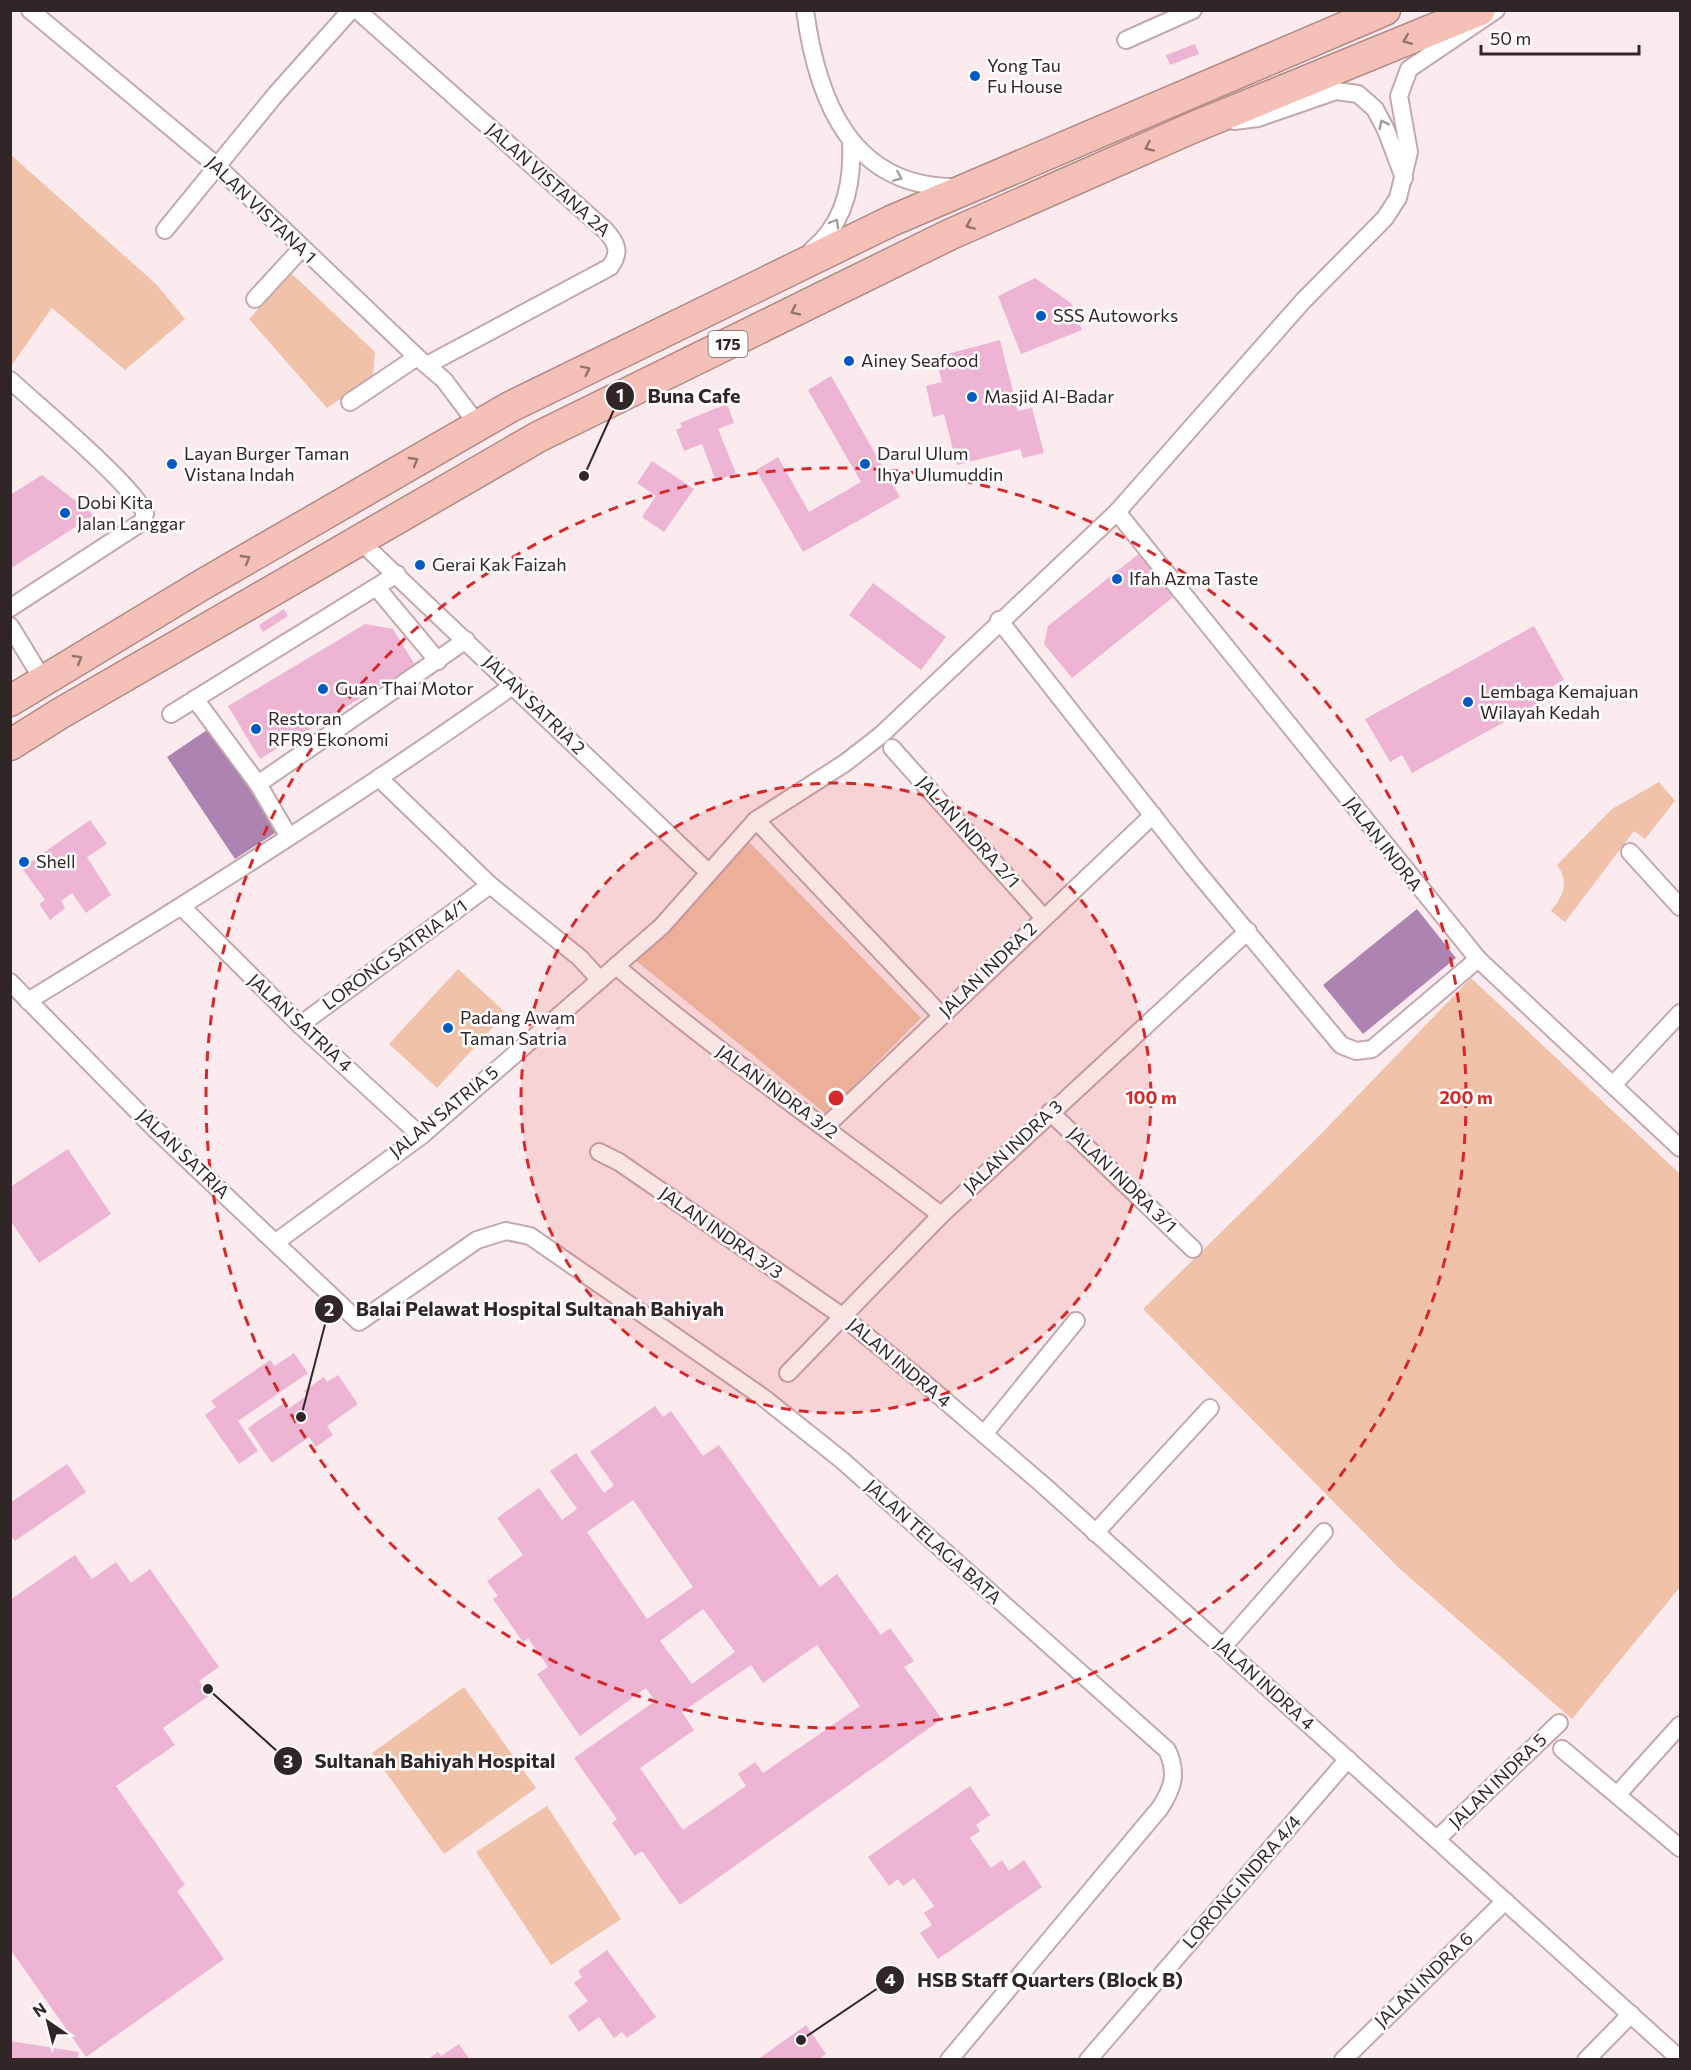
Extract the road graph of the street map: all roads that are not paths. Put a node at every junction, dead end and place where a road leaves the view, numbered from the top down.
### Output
1 (30, 10) edge
2 (351, 10) edge
3 (357, 10) edge
4 (805, 10) edge
5 (1193, 10) edge
6 (1480, 10) edge
7 (1496, 10) edge
8 (1375, 12) edge
9 (1126, 40) dead end
10 (1194, 127) junction
11 (851, 143) junction
12 (217, 166) junction
13 (1404, 178) junction
14 (973, 185) junction
15 (165, 230) dead end
16 (301, 249) junction
17 (777, 276) junction
18 (255, 299) dead end
19 (422, 361) junction
20 (10, 380) edge
21 (350, 402) dead end
22 (478, 425) junction
23 (1117, 512) junction
24 (359, 540) junction
25 (397, 574) junction
26 (376, 588) junction
27 (10, 608) edge
28 (999, 620) junction
29 (10, 626) edge
30 (466, 640) junction
31 (438, 661) junction
32 (43, 680) junction
33 (514, 685) junction
34 (195, 699) junction
35 (10, 701) edge
36 (171, 714) dead end
37 (10, 745) edge
38 (892, 748) dead end
39 (379, 778) junction
40 (258, 784) junction
41 (1153, 815) junction
42 (756, 819) junction
43 (289, 837) junction
44 (1630, 852) dead end
45 (707, 871) junction
46 (490, 885) junction
47 (182, 907) junction
48 (1680, 907) edge
49 (1043, 917) junction
50 (1248, 931) junction
51 (1478, 959) junction
52 (616, 966) junction
53 (600, 980) junction
54 (10, 982) edge
55 (28, 1000) junction
56 (1680, 1013) edge
57 (941, 1015) junction
58 (300, 1025) junction
59 (1613, 1085) junction
60 (1050, 1112) junction
61 (826, 1126) junction
62 (421, 1136) junction
63 (1680, 1148) edge
64 (599, 1152) dead end
65 (941, 1215) junction
66 (276, 1242) junction
67 (1193, 1249) dead end
68 (842, 1316) junction
69 (1076, 1321) dead end
70 (359, 1322) joint
71 (788, 1373) dead end
72 (1210, 1408) dead end
73 (984, 1434) junction
74 (1324, 1532) dead end
75 (1095, 1533) junction
76 (1223, 1647) junction
77 (1559, 1723) dead end
78 (1680, 1725) edge
79 (1562, 1749) dead end
80 (1348, 1759) junction
81 (1617, 1795) junction
82 (1437, 1839) junction
83 (1680, 1848) edge
84 (1505, 1901) junction
85 (1631, 2014) junction
86 (1680, 2059) edge
87 (949, 2060) edge
88 (1088, 2060) edge
89 (1343, 2060) edge
90 (1586, 2060) edge

1 - 12 street, JALAN VISTANA 1
2 - 12 street
3 - 19 street, JALAN VISTANA 2A
4 - 11 street
5 - 9 street
6 -> 10 highway, 175
7 - 13 street, JALAN SATRIA 5
8 - 14 highway, 175
13 -> 10 street
10 -> 24 highway, 175
11 -> 14 street
17 -> 11 street
12 - 15 street
12 - 16 street, JALAN VISTANA 1
13 - 23 street, JALAN SATRIA 5
14 - 17 highway, 175
16 - 18 street
16 - 19 street, JALAN VISTANA 1
22 -> 17 highway, 175
19 - 21 street
19 - 22 street, JALAN VISTANA 1
20 - 27 street
32 -> 22 highway, 175
23 - 28 street, JALAN SATRIA 5
23 - 51 street, JALAN INDRA
24 - 25 street, JALAN SATRIA 2
24 - 37 highway, 175
25 - 26 street
25 - 30 street, JALAN SATRIA 2
26 - 31 street
26 - 34 street
28 - 41 street
28 - 42 street, JALAN SATRIA 5
29 - 32 street
30 - 31 street
30 - 33 street, JALAN SATRIA 2
31 - 40 street
32 - 35 highway, 175
33 - 39 street
33 - 45 street, JALAN SATRIA 2
34 - 36 street
34 - 40 street
38 - 49 street, JALAN INDRA 2/1
39 - 43 street
39 - 46 street
40 - 43 street
41 - 49 street, JALAN INDRA 2
41 - 50 street
42 - 45 street, JALAN SATRIA 5
42 - 57 street
43 - 47 street
44 - 48 street
45 - 52 street, JALAN SATRIA 5
46 - 53 street
46 - 58 street, LORONG SATRIA 4/1
47 - 55 street
47 - 58 street, JALAN SATRIA 4
49 - 57 street, JALAN INDRA 2
50 - 51 street
50 - 60 street, JALAN INDRA 3
51 - 59 street, JALAN INDRA
52 - 53 street, JALAN SATRIA 5
52 - 61 street, JALAN INDRA 3/2
53 - 62 street, JALAN SATRIA 5
54 - 55 street, JALAN SATRIA
55 - 66 street, JALAN SATRIA
56 - 59 street
57 - 61 street, JALAN INDRA 2
58 - 62 street, JALAN SATRIA 4
59 - 63 street, JALAN INDRA
60 - 65 street, JALAN INDRA 3
60 - 67 street, JALAN INDRA 3/1
61 - 65 street, JALAN INDRA 3/2
62 - 66 street, JALAN SATRIA 5
64 - 68 street, JALAN INDRA 3/3
65 - 68 street, JALAN INDRA 3
66 - 70 street, JALAN SATRIA
68 - 71 street, JALAN INDRA 3
68 - 73 street, JALAN INDRA 4
69 - 73 street
70 - 87 street, JALAN TELAGA BATA
72 - 75 street
73 - 75 street, JALAN INDRA 4
74 - 76 street
75 - 76 street, JALAN INDRA 4
76 - 80 street, JALAN INDRA 4
77 - 82 street, JALAN INDRA 5
78 - 81 street
79 - 81 street
80 - 82 street, JALAN INDRA 4
80 - 88 street, LORONG INDRA 4/4
81 - 83 street
82 - 84 street, JALAN INDRA 4
84 - 85 street, JALAN INDRA 4
84 - 89 street, JALAN INDRA 6
85 - 86 street, JALAN INDRA 4
85 - 90 street

